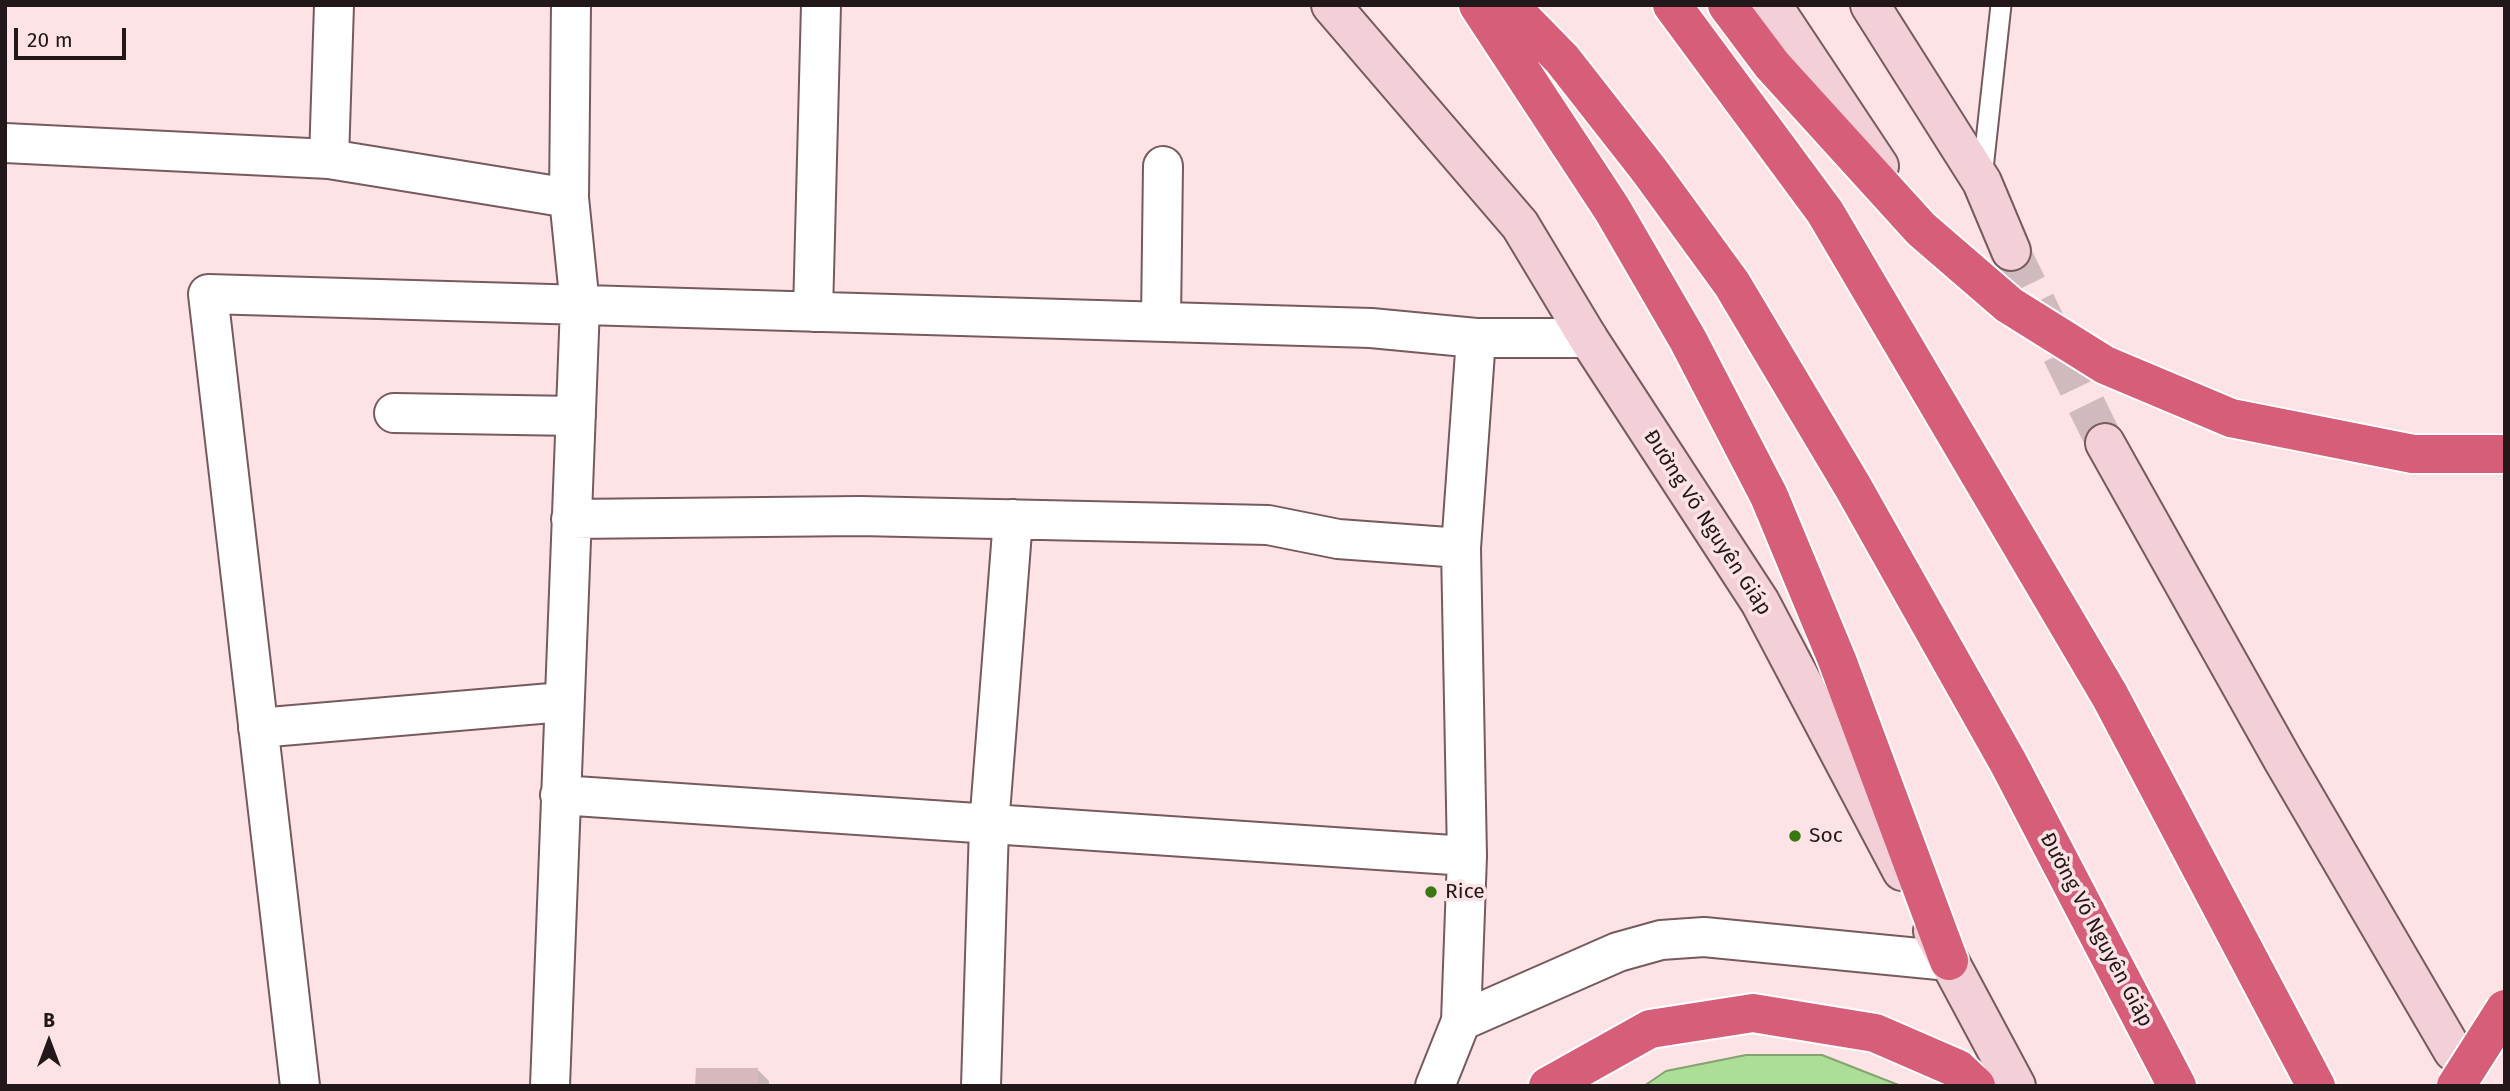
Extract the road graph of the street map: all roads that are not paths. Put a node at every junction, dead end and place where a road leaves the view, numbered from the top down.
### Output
1 (334, 5) edge
2 (571, 5) edge
3 (821, 5) edge
4 (1331, 5) edge
5 (1478, 5) edge
6 (1509, 5) edge
7 (1672, 5) edge
8 (1727, 5) edge
9 (1772, 5) edge
10 (1870, 5) edge
11 (2001, 5) edge
12 (5, 143) edge
13 (329, 159) junction
14 (1163, 166) dead end
15 (1982, 182) junction
16 (569, 198) junction
17 (1921, 229) junction
18 (2011, 251) tunnel mouth
19 (580, 306) junction
20 (813, 312) junction
21 (1161, 321) junction
22 (1476, 338) junction
23 (1588, 338) junction
24 (394, 413) dead end
25 (576, 416) junction
26 (2105, 443) tunnel mouth
27 (2505, 454) edge
28 (571, 519) junction
29 (1013, 519) junction
30 (1461, 548) junction
31 (563, 702) junction
32 (258, 728) junction
33 (560, 795) junction
34 (989, 826) junction
35 (1467, 856) junction
36 (1950, 961) junction
37 (2505, 1009) edge
38 (1461, 1021) junction
39 (2455, 1068) edge
40 (300, 1086) edge
41 (550, 1086) edge
42 (981, 1086) edge
43 (1436, 1086) edge
44 (1548, 1086) edge
45 (1976, 1086) edge
46 (2016, 1086) edge
47 (2177, 1086) edge
48 (2316, 1086) edge

1 - 13 street
2 - 16 street
3 - 20 street
4 - 23 main road, Đường Võ Nguyên Giáp
5 - 36 highway
6 - 47 highway, Đường Võ Nguyên Giáp
7 - 48 highway
8 - 17 highway
9 - 17 main road
10 - 15 main road
11 - 15 lane
12 - 13 street
13 - 16 street
14 - 21 street
15 - 18 main road
16 - 19 street
17 - 27 highway
19 - 20 street
19 - 25 street
19 - 32 street
20 - 21 street
21 - 22 street
22 - 23 street
22 - 30 street
23 - 36 main road, Đường Võ Nguyên Giáp
24 - 25 street
25 - 28 street
26 - 39 main road
28 - 29 street
28 - 31 street
29 - 30 street
29 - 34 street
30 - 35 street
31 - 32 street
31 - 33 street
32 - 40 street
33 - 34 street
33 - 41 street
34 - 35 street
34 - 42 street
35 - 38 street
36 - 38 street
36 - 46 main road, Đường Võ Nguyên Giáp
37 - 39 highway, bridge
38 - 43 street
44 - 45 highway

